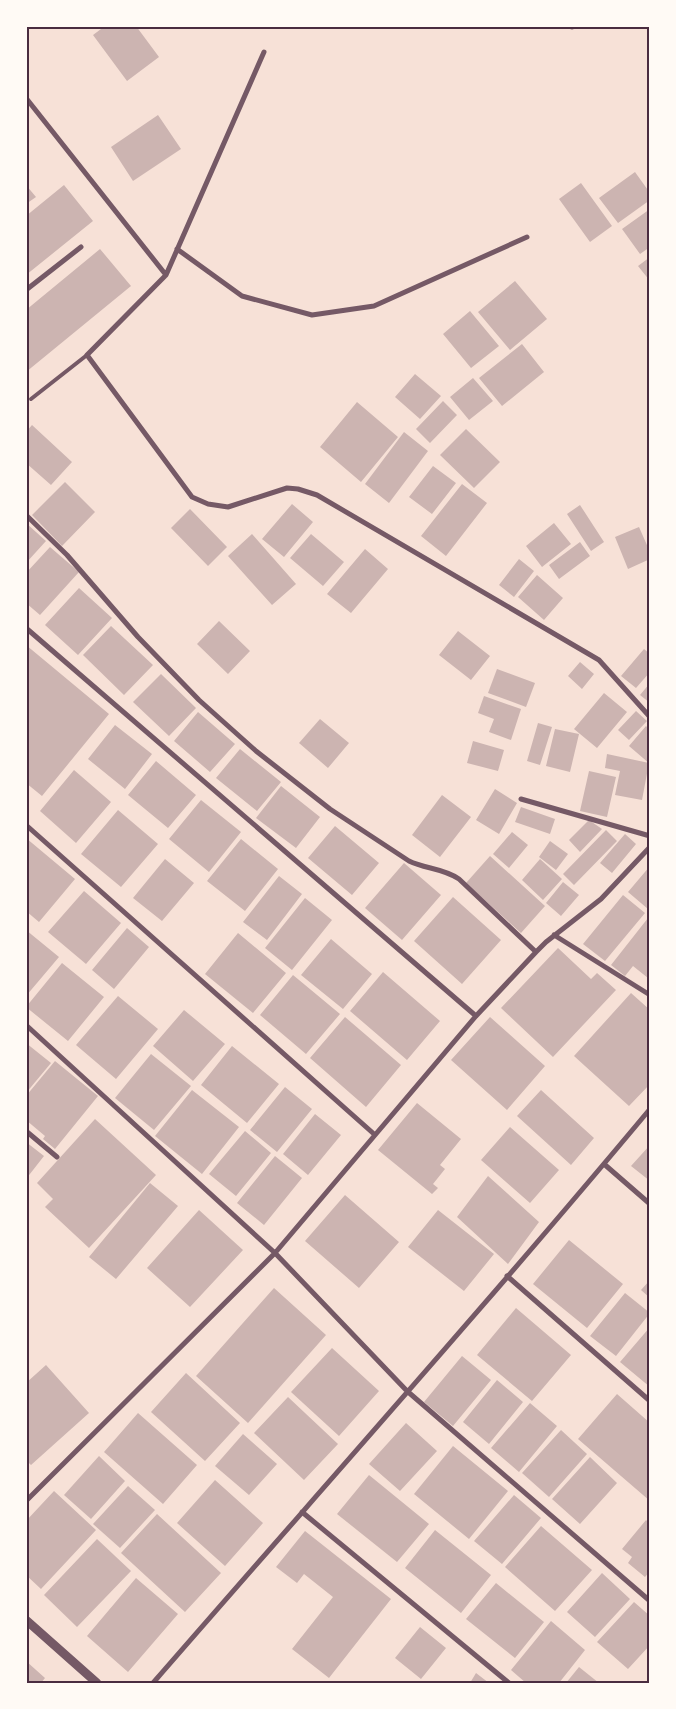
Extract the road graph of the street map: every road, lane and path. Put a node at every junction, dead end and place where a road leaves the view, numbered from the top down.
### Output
1 (264, 52) dead end
2 (26, 98) edge
3 (527, 237) dead end
4 (81, 247) dead end
5 (177, 249) junction
6 (166, 275) junction
7 (26, 290) edge
8 (87, 355) junction
9 (31, 400) dead end
10 (26, 515) edge
11 (26, 628) edge
12 (650, 717) edge
13 (521, 799) dead end
14 (26, 825) edge
15 (650, 836) edge
16 (650, 847) edge
17 (554, 935) junction
18 (536, 952) junction
19 (650, 995) edge
20 (476, 1016) junction
21 (26, 1025) edge
22 (650, 1109) edge
23 (26, 1130) edge
24 (374, 1134) junction
25 (57, 1157) dead end
26 (604, 1164) junction
27 (650, 1204) edge
28 (275, 1253) junction
29 (507, 1276) junction
30 (407, 1391) junction
31 (650, 1401) edge
32 (26, 1501) edge
33 (302, 1512) junction
34 (650, 1601) edge
35 (26, 1620) edge
36 (97, 1683) edge
37 (154, 1683) edge
38 (509, 1683) edge

1 - 5 street
2 - 6 street
3 - 5 street
4 - 7 street
5 - 6 street
6 - 8 street
8 - 9 lane
8 - 12 street
10 - 18 street
11 - 20 street
13 - 15 street
14 - 24 street
16 - 17 street
17 - 18 street
17 - 19 street
18 - 20 street
20 - 24 street
21 - 28 street
22 - 26 street
23 - 25 street
24 - 28 street
26 - 27 street
26 - 29 street
28 - 30 street
28 - 32 street
29 - 30 street
29 - 31 street
30 - 33 street
30 - 34 street
33 - 37 street
33 - 38 street
35 - 36 street

